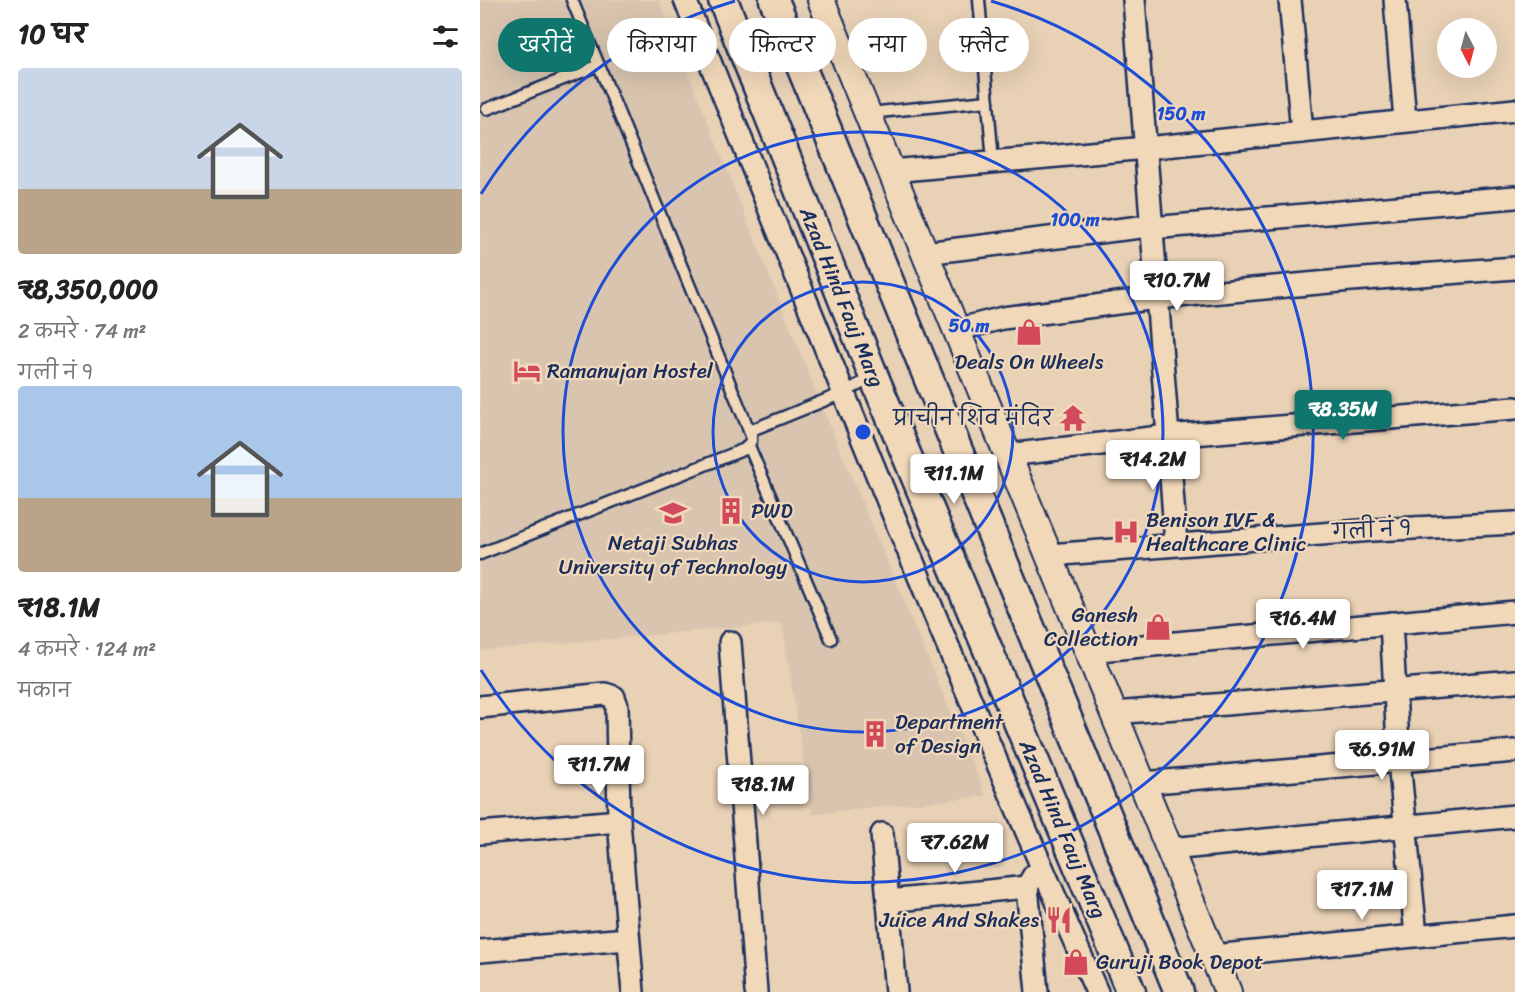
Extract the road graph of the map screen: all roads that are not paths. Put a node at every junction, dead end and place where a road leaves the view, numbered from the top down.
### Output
1 (572, 0) edge
2 (685, 0) edge
3 (723, 0) edge
4 (774, 0) edge
5 (821, 0) edge
6 (979, 0) edge
7 (1134, 0) edge
8 (1290, 0) edge
9 (1395, 0) edge
10 (599, 65) junction
11 (988, 101) junction
12 (487, 109) dead end
13 (1515, 110) edge
14 (868, 114) junction
15 (1405, 120) junction
16 (1302, 132) junction
17 (1146, 148) junction
18 (993, 161) junction
19 (891, 171) junction
20 (1515, 198) edge
21 (1151, 228) junction
22 (925, 253) junction
23 (1515, 268) edge
24 (1156, 298) junction
25 (957, 330) junction
26 (874, 377) junction
27 (843, 393) junction
28 (1515, 408) edge
29 (749, 431) junction
30 (1168, 436) junction
31 (749, 446) junction
32 (1008, 455) junction
33 (1515, 523) edge
34 (1176, 544) junction
35 (480, 554) edge
36 (1049, 555) junction
37 (1515, 612) edge
38 (1391, 622) junction
39 (831, 639) dead end
40 (730, 642) dead end
41 (1088, 651) junction
42 (1515, 681) edge
43 (1395, 691) junction
44 (480, 707) edge
45 (1114, 713) junction
46 (1515, 751) edge
47 (1399, 761) junction
48 (1143, 783) junction
49 (1515, 816) edge
50 (619, 821) junction
51 (1407, 826) junction
52 (480, 833) edge
53 (882, 834) dead end
54 (1170, 849) junction
55 (1040, 863) junction
56 (1027, 887) junction
57 (888, 901) junction
58 (1515, 926) edge
59 (1416, 935) junction
60 (628, 939) junction
61 (480, 951) edge
62 (1213, 956) junction
63 (633, 992) edge
64 (756, 992) edge
65 (896, 992) edge
66 (1037, 992) edge
67 (1097, 992) edge
68 (1131, 992) edge
69 (1179, 992) edge
70 (1228, 992) edge

1 - 10 lane
2 - 27 street
3 - 26 main road, Azad Hind Fauj Marg
4 - 69 main road, Azad Hind Fauj Marg
5 - 14 street
6 - 11 lane
7 - 17 street
8 - 16 street
9 - 15 street
10 - 12 lane
10 - 29 lane
11 - 14 lane
11 - 18 lane
13 - 15 street
14 - 19 street
15 - 16 street
16 - 17 street
17 - 18 street
17 - 21 street
18 - 19 street
19 - 22 street
20 - 21 street
21 - 22 street
21 - 24 street
22 - 25 street
23 - 24 street
24 - 25 street
24 - 30 street
25 - 32 street
26 - 27 lane
26 - 68 main road, Azad Hind Fauj Marg
27 - 29 lane
27 - 55 street
28 - 30 street
29 - 31 lane
30 - 32 street
30 - 34 street
31 - 35 lane
31 - 39 lane
32 - 36 street
33 - 34 street, गली नं १
34 - 36 street, गली नं १
36 - 41 street
37 - 38 street
38 - 41 street
38 - 43 street
40 - 64 street
41 - 45 street
42 - 43 street
43 - 45 street
43 - 47 street
44 - 50 street
45 - 48 street
46 - 47 street
47 - 48 street
47 - 51 street
48 - 54 street
49 - 51 street
50 - 52 street
50 - 60 street
51 - 54 street
51 - 59 street
53 - 57 street
54 - 62 street
55 - 56 street
55 - 67 street
56 - 57 street
56 - 66 street
57 - 65 street
58 - 59 street
59 - 62 street
60 - 61 street
60 - 63 street
62 - 70 street

